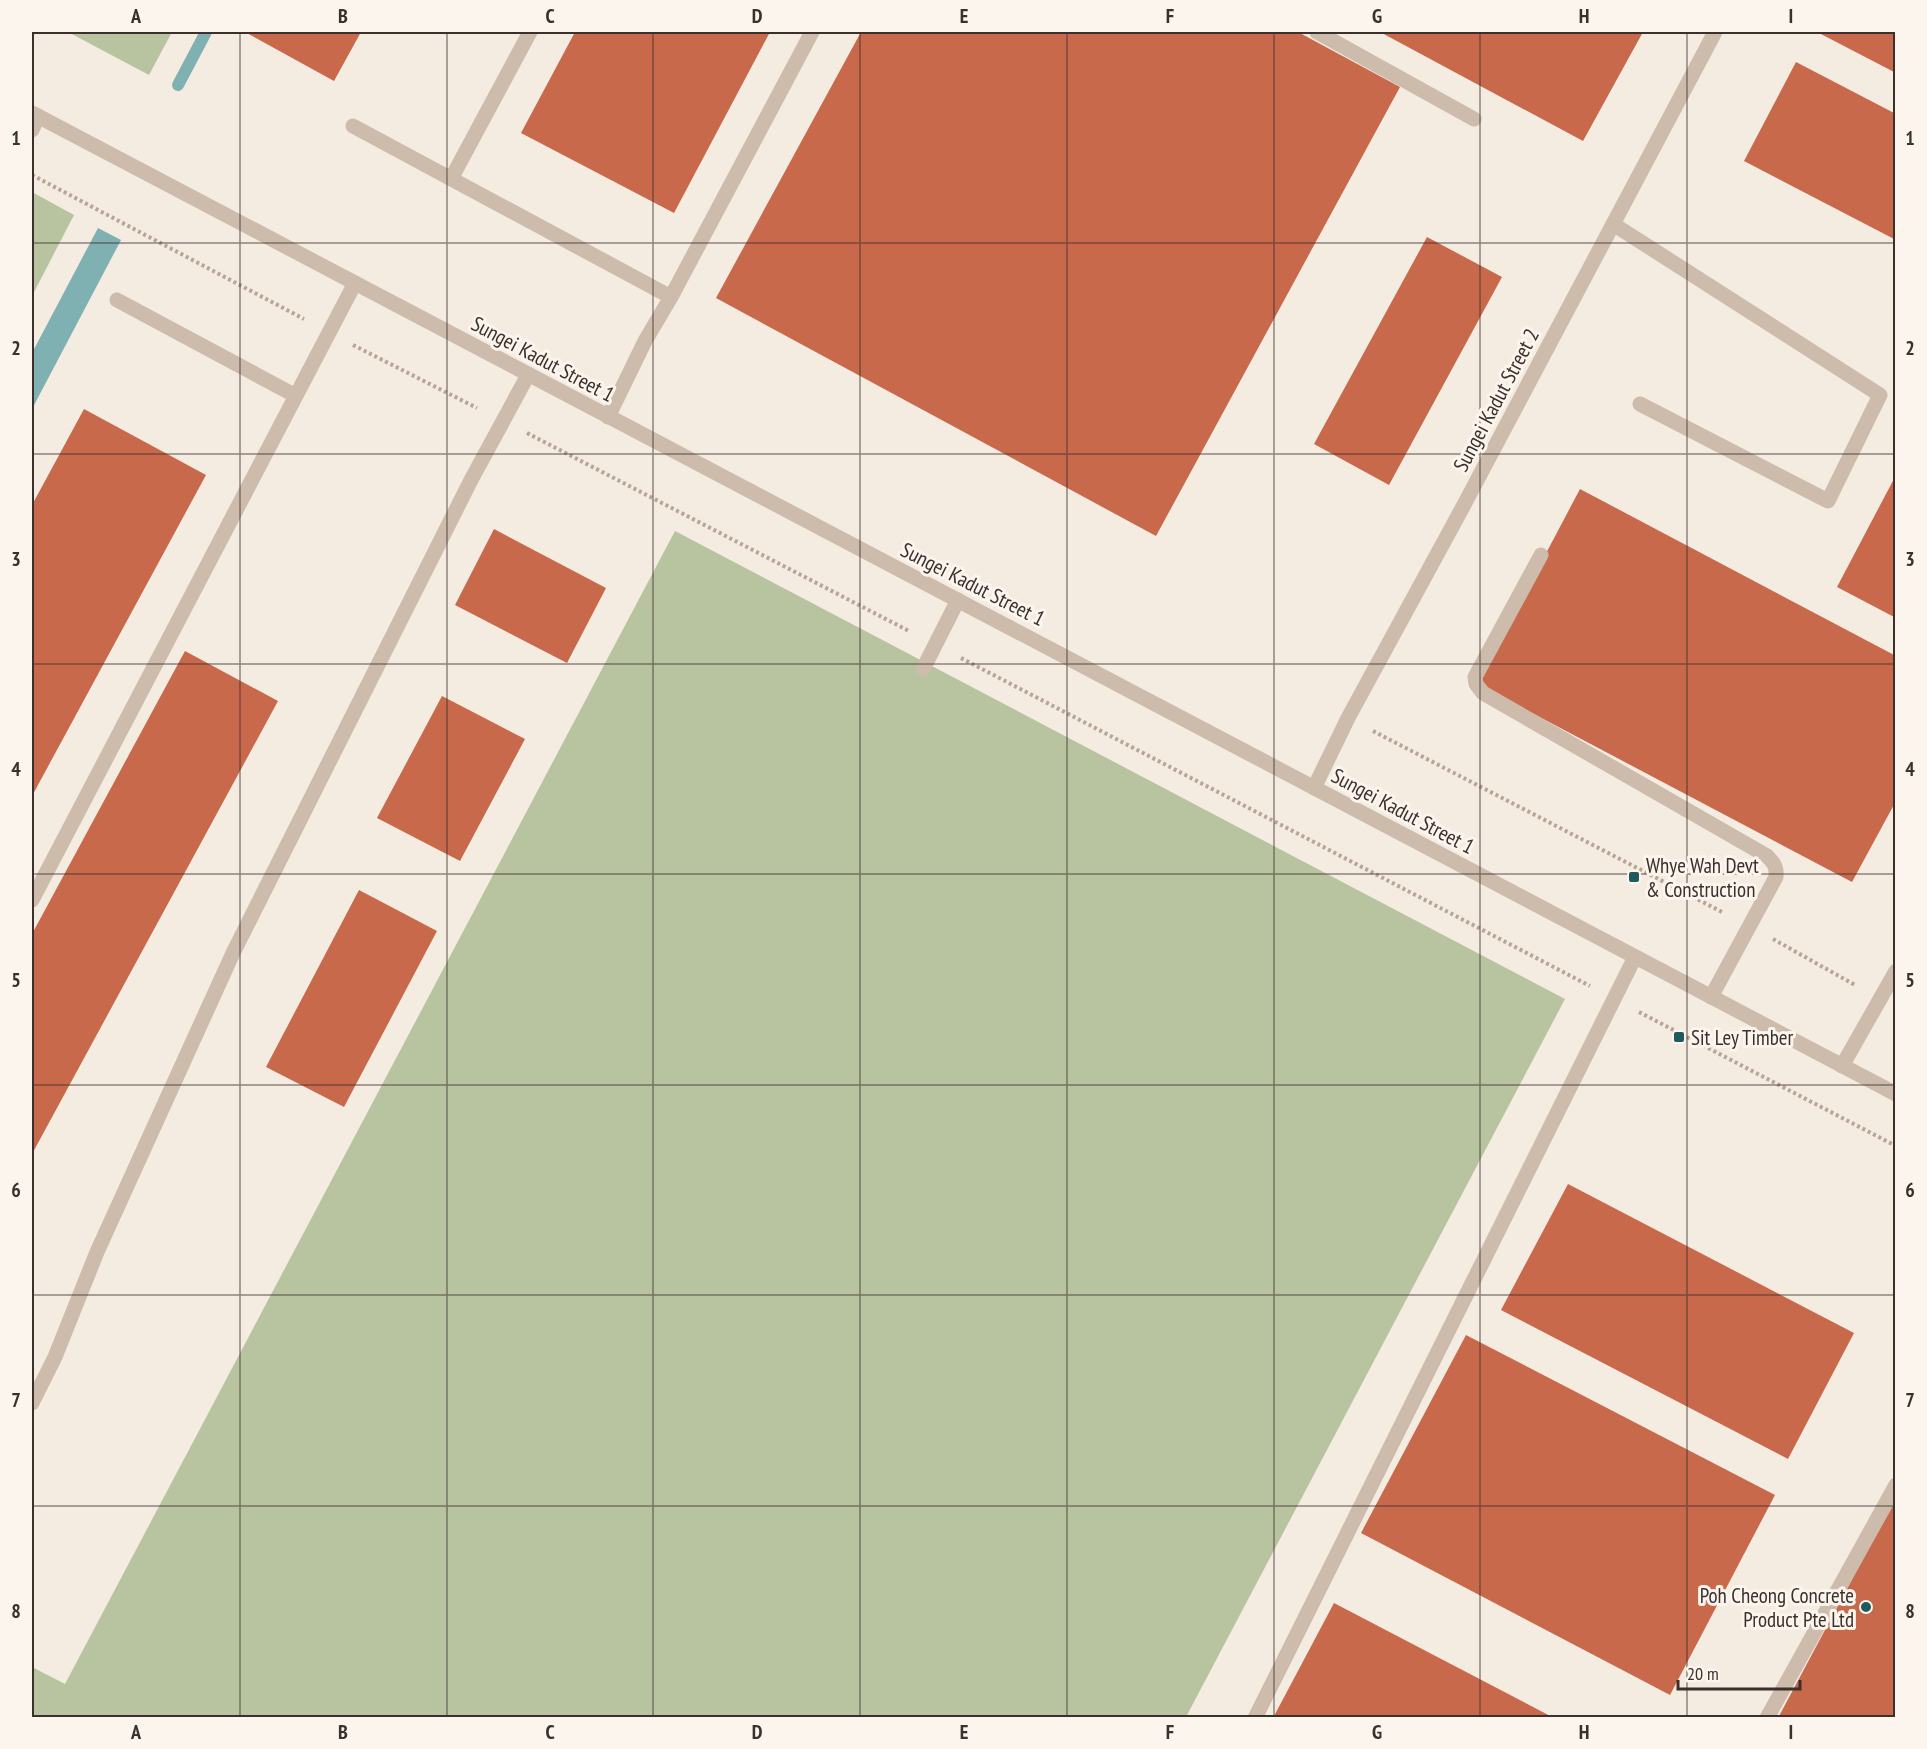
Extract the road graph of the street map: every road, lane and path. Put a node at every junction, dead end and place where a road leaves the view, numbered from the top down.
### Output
1 (530, 32) edge
2 (812, 32) edge
3 (1317, 32) edge
4 (1715, 32) edge
5 (1474, 119) dead end
6 (34, 120) edge
7 (353, 126) dead end
8 (32, 175) edge
9 (451, 179) junction
10 (1613, 224) junction
11 (355, 283) junction
12 (671, 297) junction
13 (117, 300) dead end
14 (329, 333) junction
15 (528, 375) junction
16 (296, 396) junction
17 (1640, 404) dead end
18 (608, 417) junction
19 (503, 421) junction
20 (1541, 555) dead end
21 (958, 600) junction
22 (935, 645) junction
23 (922, 669) dead end
24 (1348, 718) junction
25 (1314, 788) junction
26 (1293, 830) dead end
27 (32, 900) edge
28 (1750, 926) junction
29 (1635, 957) junction
30 (1896, 971) edge
31 (1711, 997) junction
32 (1880, 999) junction
33 (1842, 1066) junction
34 (1896, 1094) edge
35 (32, 1403) edge
36 (1896, 1485) edge
37 (1255, 1718) edge
38 (1767, 1718) edge

1 - 9 street
2 - 12 street
3 - 5 street
4 - 10 street, Sungei Kadut Street 2
6 - 11 street, Sungei Kadut Street 1
7 - 9 street
8 - 14 path
9 - 12 street
10 - 17 street
10 - 24 street, Sungei Kadut Street 2
11 - 14 street
11 - 15 street, Sungei Kadut Street 1
12 - 18 street
13 - 16 street
14 - 16 street
14 - 19 path
15 - 18 street, Sungei Kadut Street 1
15 - 19 street
16 - 27 street
18 - 21 street, Sungei Kadut Street 1
19 - 22 path
19 - 35 street
20 - 28 street
21 - 22 street
21 - 25 street, Sungei Kadut Street 1
22 - 23 street
22 - 26 path
24 - 25 street, Sungei Kadut Street 2
24 - 28 path
25 - 29 street, Sungei Kadut Street 1
28 - 31 street
28 - 32 path
29 - 31 street, Sungei Kadut Street 1
29 - 37 street
30 - 32 street
31 - 33 street, Sungei Kadut Street 1
32 - 33 street
33 - 34 street, Sungei Kadut Street 1
36 - 38 street

